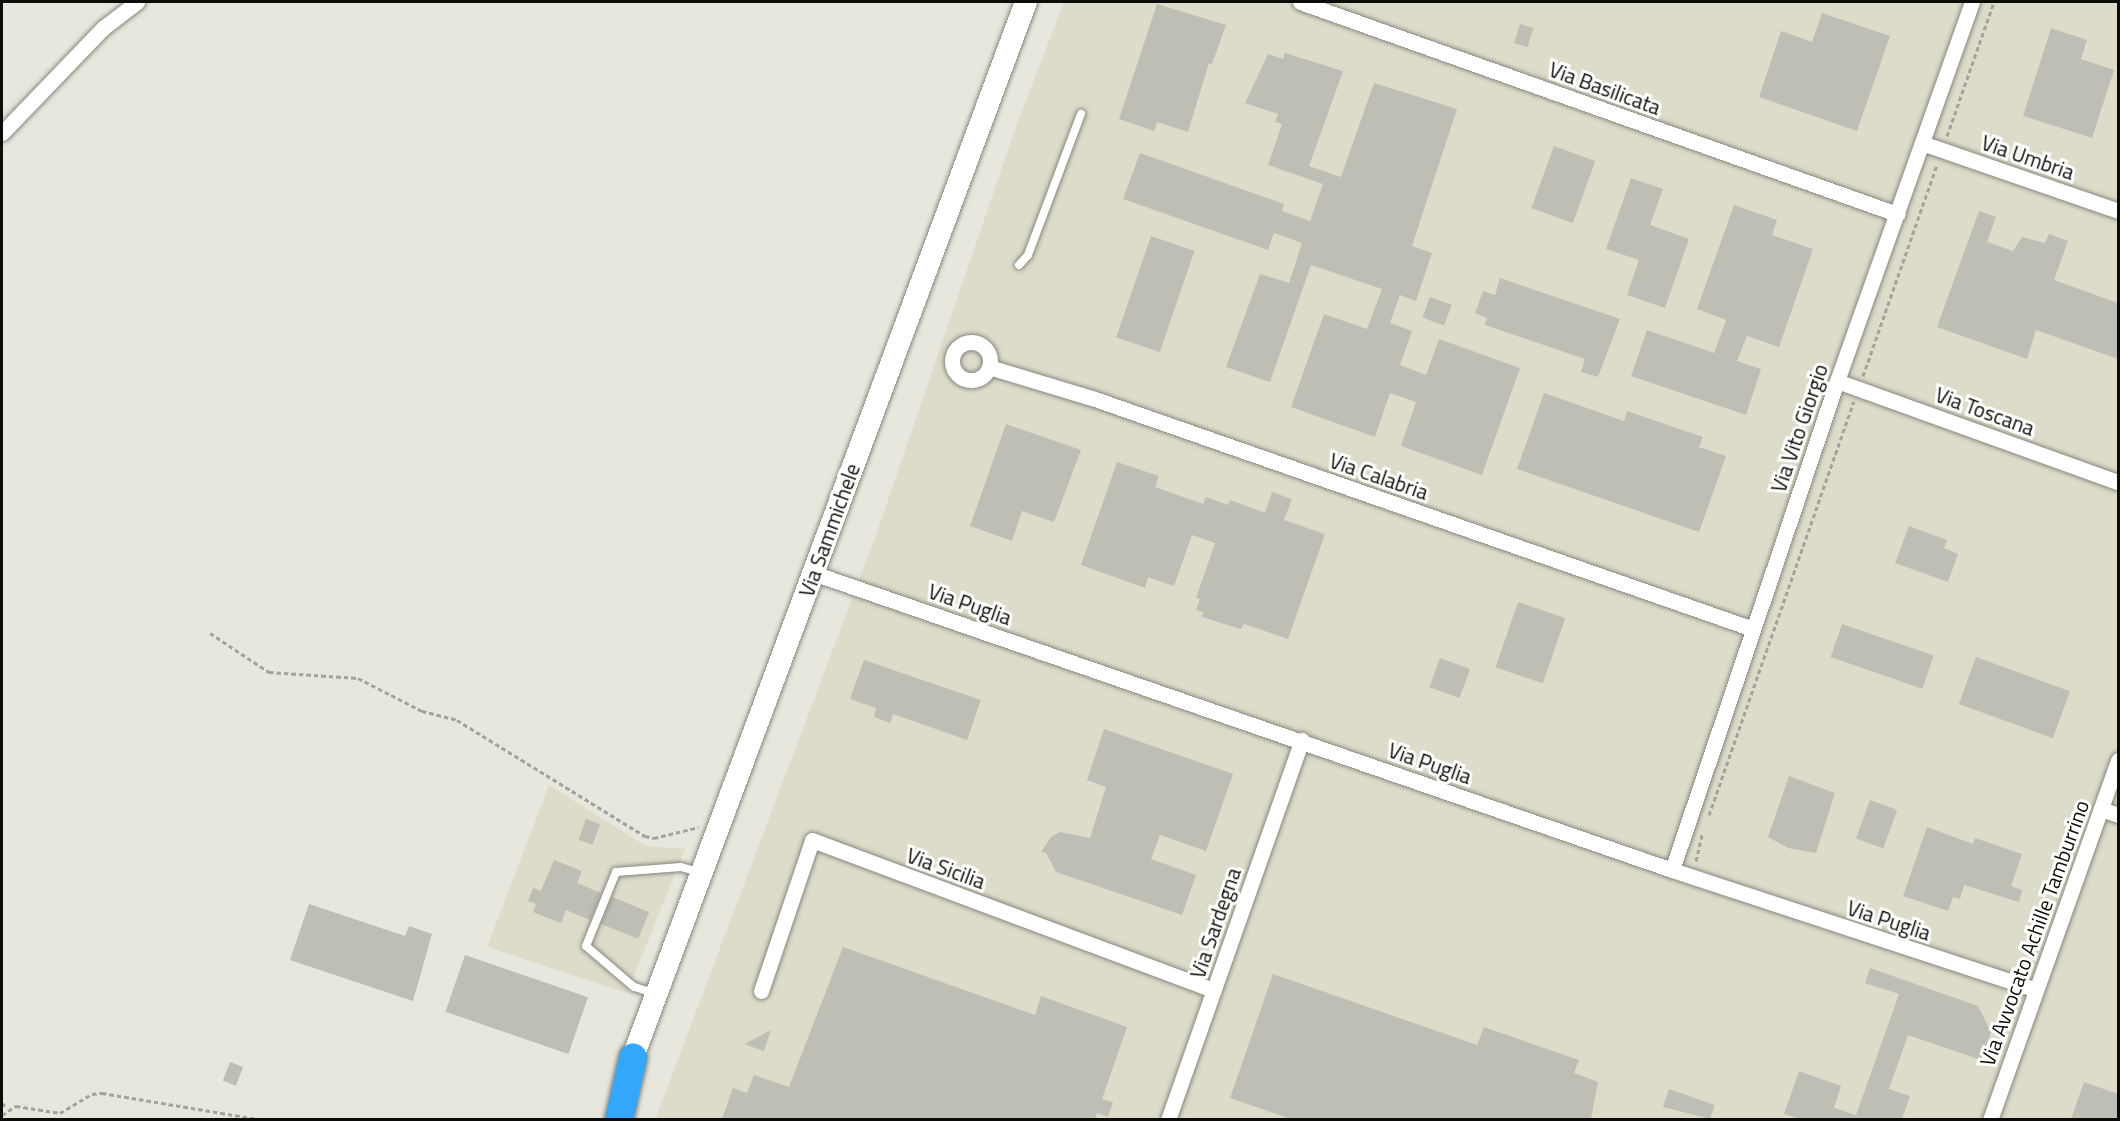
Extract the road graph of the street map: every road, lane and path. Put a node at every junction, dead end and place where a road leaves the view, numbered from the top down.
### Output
1 (137, 2) edge
2 (1026, 2) edge
3 (1300, 2) edge
4 (1972, 2) edge
5 (1994, 2) edge
6 (1081, 114) dead end
7 (2, 133) edge
8 (1922, 143) junction
9 (1943, 149) junction
10 (2118, 211) edge
11 (1897, 214) junction
12 (1019, 265) dead end
13 (989, 368) dead end
14 (1838, 381) junction
15 (1859, 388) junction
16 (2118, 482) edge
17 (813, 573) junction
18 (1753, 629) junction
19 (210, 633) dead end
20 (1302, 740) junction
21 (2118, 760) edge
22 (2102, 809) junction
23 (2118, 815) edge
24 (718, 831) junction
25 (1672, 870) junction
26 (702, 873) junction
27 (1693, 877) junction
28 (2034, 989) junction
29 (1214, 990) junction
30 (760, 991) dead end
31 (657, 994) junction
32 (633, 1058) junction
33 (2, 1103) edge
34 (8, 1108) junction
35 (2, 1115) edge
36 (263, 1119) edge
37 (609, 1119) edge
38 (619, 1119) edge
39 (1168, 1119) edge
40 (1990, 1119) edge

1 - 7 street
2 - 17 main road, Via Sammichele
3 - 11 street, Via Basilicata
4 - 8 street, Via Vito Giorgio
5 - 9 path
6 - 12 lane
8 - 9 street, Via Umbria
8 - 11 street, Via Vito Giorgio
9 - 10 street, Via Umbria
9 - 15 path
11 - 14 street, Via Vito Giorgio
13 - 18 street, Via Calabria
14 - 15 street, Via Toscana
14 - 18 street, Via Vito Giorgio
15 - 16 street, Via Toscana
15 - 27 path
17 - 20 street, Via Puglia
17 - 24 main road, Via Sammichele
18 - 25 street, Via Vito Giorgio
19 - 24 path
20 - 25 street, Via Puglia
20 - 29 street, Via Sardegna
21 - 22 street, Via Avvocato Achille Tamburrino
22 - 23 street
22 - 28 street, Via Avvocato Achille Tamburrino
24 - 26 main road, Via Sammichele
25 - 27 street, Via Puglia
26 - 31 main road, Via Sammichele
26 - 31 lane
27 - 28 street, Via Puglia
28 - 40 street, Via Avvocato Achille Tamburrino
29 - 30 street, Via Sicilia
29 - 39 street, Via Sardegna
31 - 32 main road, Via Sammichele
32 - 37 main road, Via Sammichele
32 - 38 highway
33 - 34 path
34 - 35 path
34 - 36 path

